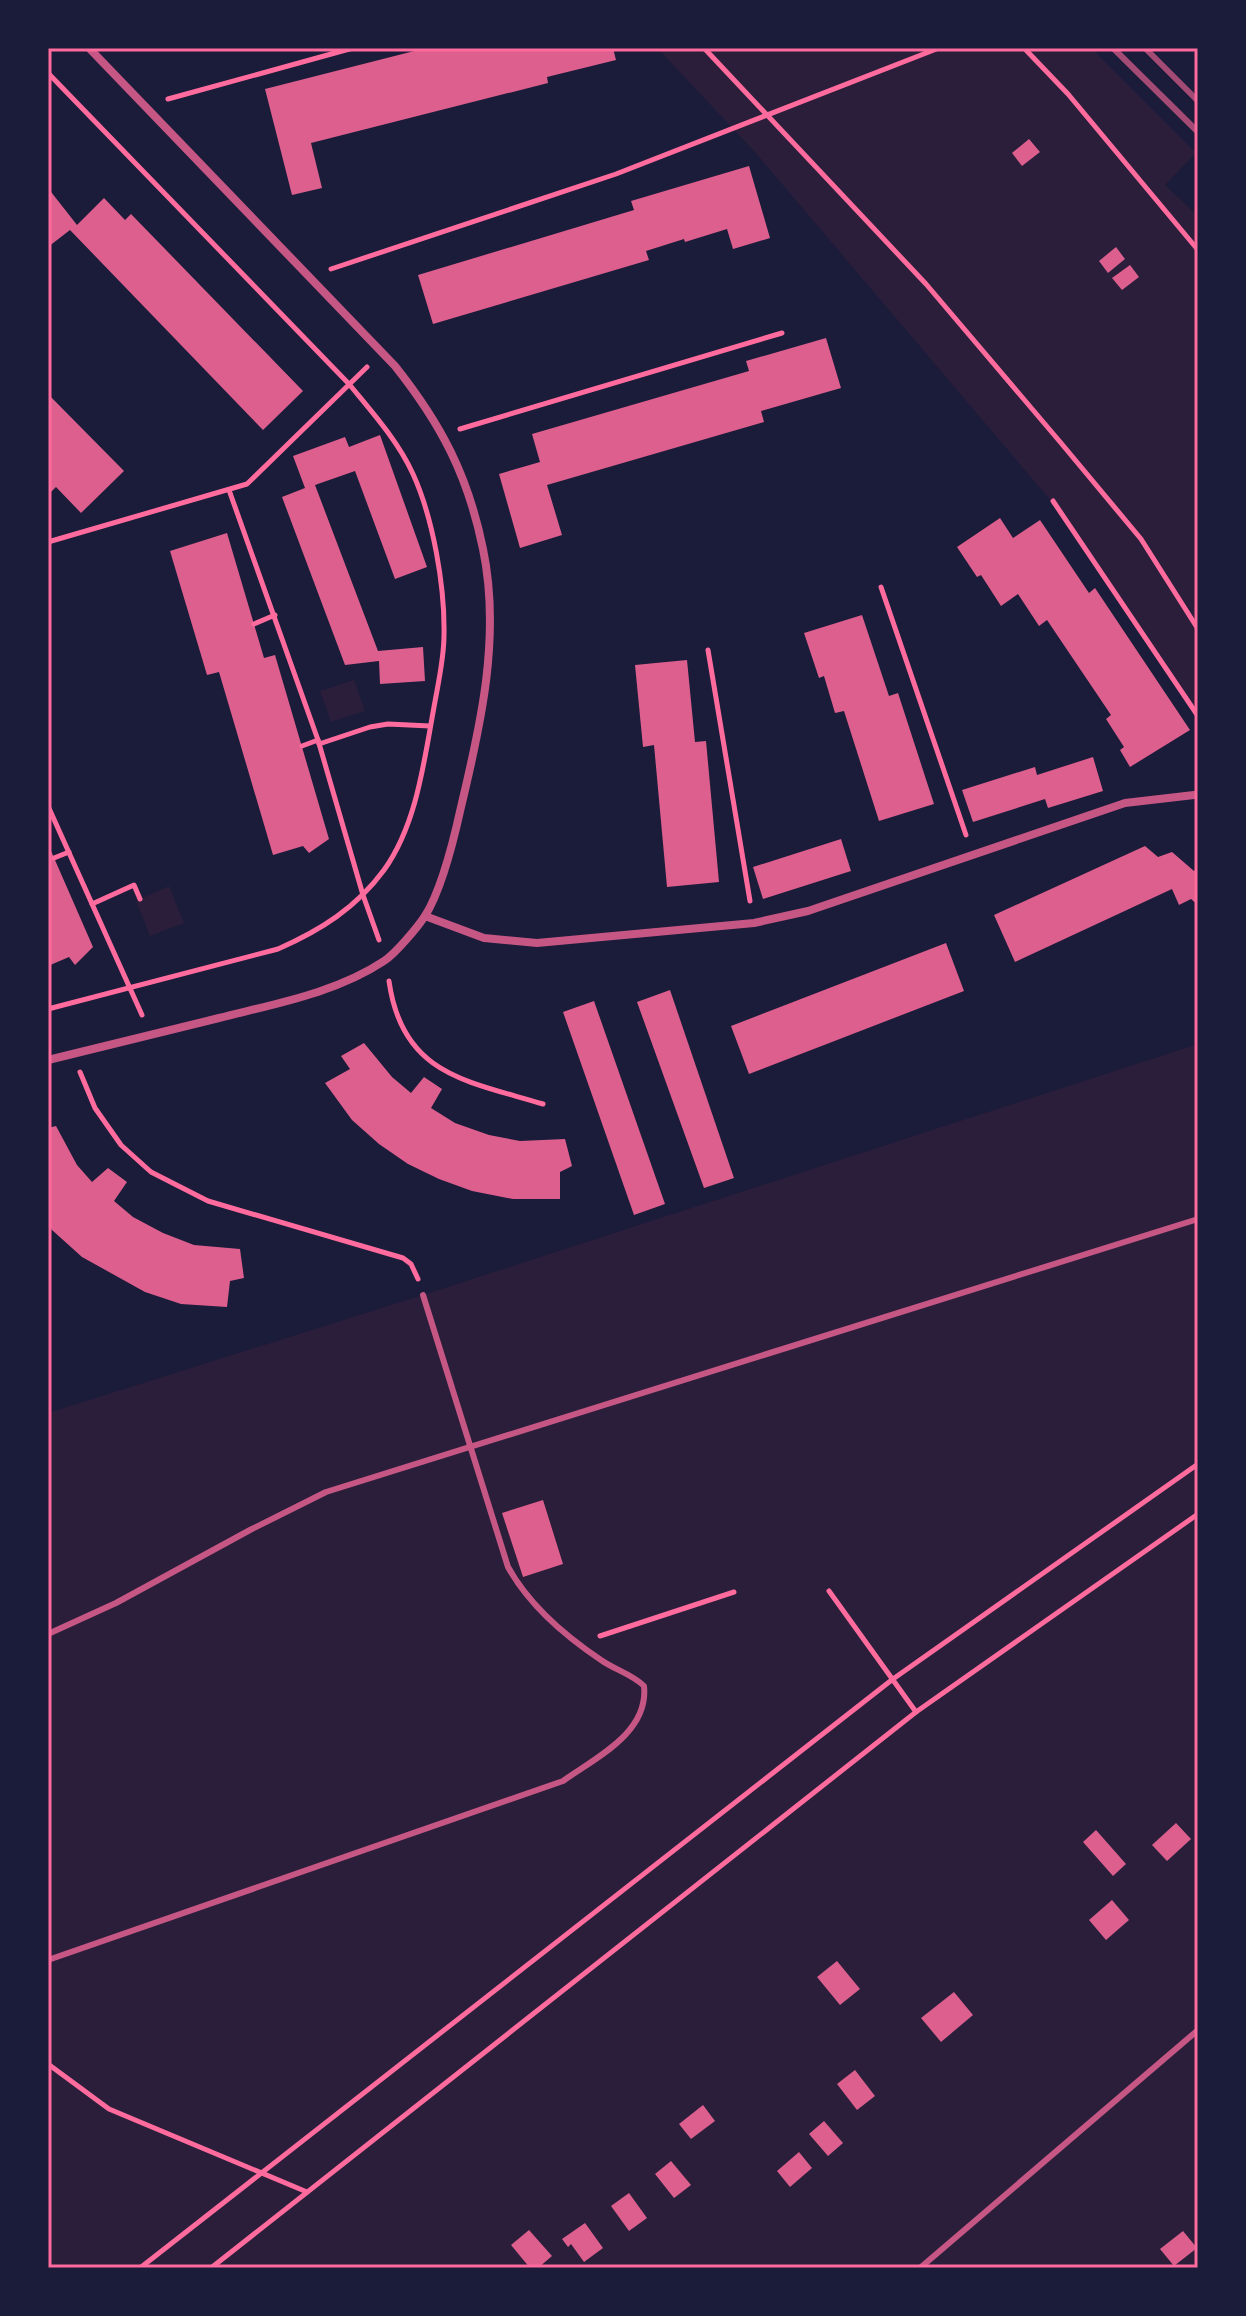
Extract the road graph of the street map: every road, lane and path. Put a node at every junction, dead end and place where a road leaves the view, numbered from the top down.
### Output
1 (89, 48) edge
2 (353, 48) edge
3 (704, 48) edge
4 (939, 48) edge
5 (1024, 48) edge
6 (48, 73) edge
7 (144, 105) junction
8 (769, 115) junction
9 (1198, 250) edge
10 (310, 276) junction
11 (782, 333) dead end
12 (382, 352) junction
13 (349, 384) junction
14 (443, 434) junction
15 (229, 490) junction
16 (1053, 501) dead end
17 (48, 542) edge
18 (881, 587) dead end
19 (275, 615) junction
20 (254, 624) dead end
21 (1198, 629) edge
22 (708, 650) dead end
23 (1198, 716) edge
24 (430, 726) junction
25 (319, 742) junction
26 (302, 746) dead end
27 (1194, 795) dead end
28 (48, 806) edge
29 (69, 852) junction
30 (973, 855) junction
31 (54, 858) dead end
32 (363, 895) junction
33 (140, 899) dead end
34 (92, 904) junction
35 (425, 916) junction
36 (754, 923) junction
37 (386, 960) junction
38 (129, 986) junction
39 (48, 1009) edge
40 (151, 1034) junction
41 (73, 1054) junction
42 (48, 1060) edge
43 (543, 1104) dead end
44 (1198, 1219) edge
45 (423, 1295) joint
46 (473, 1448) junction
47 (1198, 1464) edge
48 (1198, 1514) edge
49 (829, 1591) dead end
50 (734, 1592) dead end
51 (48, 1634) edge
52 (577, 1643) junction
53 (893, 1679) junction
54 (916, 1712) junction
55 (48, 1960) edge
56 (1198, 2030) edge
57 (48, 2064) edge
58 (262, 2174) junction
59 (307, 2192) junction
60 (140, 2268) edge
61 (211, 2268) edge
62 (920, 2268) edge

1 - 7 street
2 - 7 path
3 - 8 path
4 - 8 path
5 - 9 path
6 - 13 path
7 - 10 street
8 - 10 path
8 - 21 path
10 - 12 street
11 - 14 path
12 - 13 path
12 - 14 street
13 - 15 path
13 - 24 path
14 - 35 street
15 - 17 path
15 - 19 path
16 - 23 path
18 - 30 path
19 - 20 path
19 - 25 path
22 - 36 path
24 - 25 path
24 - 32 path
25 - 26 path
25 - 32 path
27 - 30 street
28 - 29 path
29 - 31 path
29 - 34 path
30 - 36 street
32 - 37 path
32 - 38 path
33 - 34 path
34 - 38 path
35 - 36 street
35 - 37 street
37 - 40 street
37 - 43 path
38 - 39 path
38 - 40 path
40 - 41 street
41 - 42 street
41 - 45 path
44 - 46 lane
45 - 46 lane
46 - 51 lane
46 - 52 lane
47 - 53 path
48 - 54 path
49 - 53 path
50 - 52 path
52 - 55 lane
53 - 54 path
53 - 58 path
54 - 59 path
56 - 62 lane
57 - 58 path
58 - 59 path
58 - 60 path
59 - 61 path

